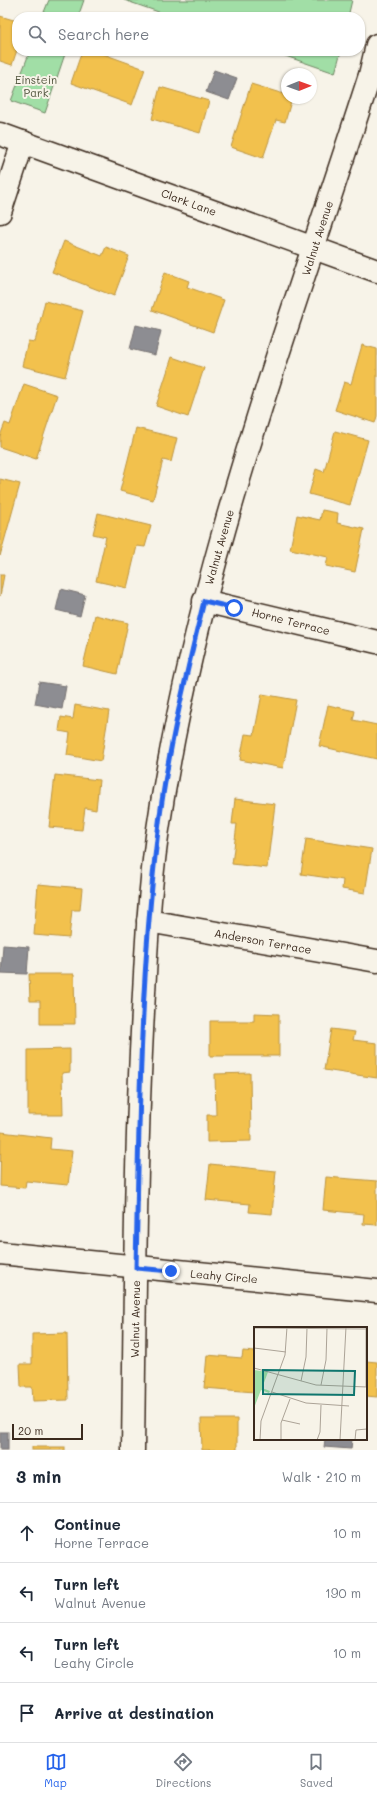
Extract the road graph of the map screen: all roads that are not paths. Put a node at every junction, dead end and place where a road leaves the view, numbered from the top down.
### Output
1 (377, 45) edge
2 (0, 134) edge
3 (23, 142) junction
4 (0, 212) edge
5 (314, 248) junction
6 (377, 271) edge
7 (204, 601) junction
8 (377, 642) edge
9 (148, 921) junction
10 (377, 961) edge
11 (0, 1253) edge
12 (136, 1268) junction
13 (377, 1291) edge
14 (133, 1450) edge

1 - 5 street, Walnut Avenue
2 - 3 street, Clark Lane
3 - 4 street
3 - 5 street, Clark Lane
5 - 6 street, Clark Lane
5 - 7 street, Walnut Avenue
7 - 8 street, Horne Terrace
7 - 9 street, Walnut Avenue
9 - 10 street, Anderson Terrace
9 - 12 street, Walnut Avenue
11 - 12 street, Leahy Circle
12 - 13 street, Leahy Circle
12 - 14 street, Walnut Avenue

